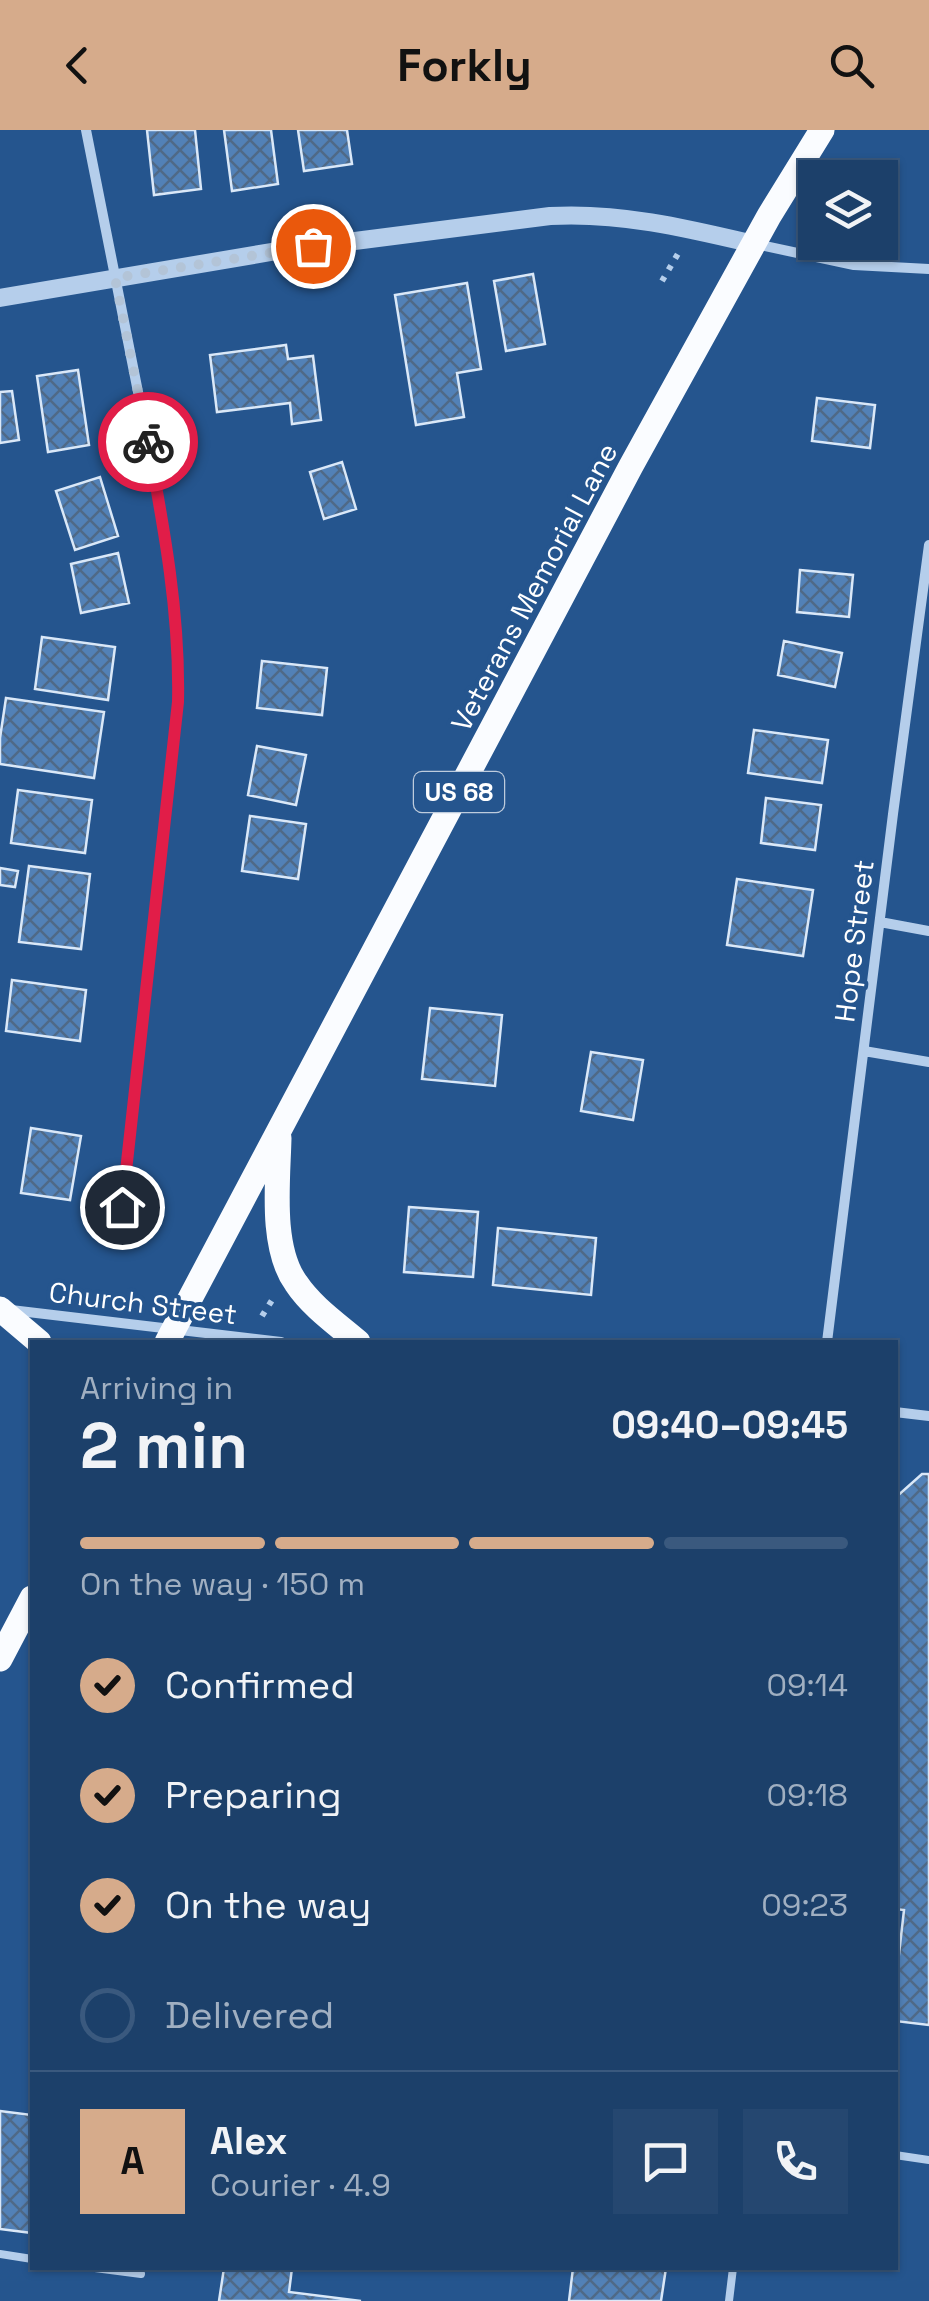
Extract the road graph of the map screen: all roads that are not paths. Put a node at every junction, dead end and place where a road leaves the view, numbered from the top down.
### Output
1 (86, 130) edge
2 (822, 130) edge
3 (754, 244) junction
4 (929, 269) edge
5 (115, 278) junction
6 (0, 298) edge
7 (929, 545) edge
8 (880, 922) junction
9 (929, 931) edge
10 (864, 1051) junction
11 (929, 1062) edge
12 (279, 1133) junction
13 (122, 1207) dead end
14 (0, 1309) edge
15 (171, 1336) edge
16 (37, 1340) edge
17 (244, 1340) edge
18 (356, 1340) edge
19 (827, 1340) edge
20 (898, 1412) edge
21 (929, 1416) edge
22 (30, 1602) edge
23 (0, 1660) edge
24 (898, 2156) edge
25 (929, 2160) edge
26 (0, 2254) edge
27 (30, 2258) edge
28 (111, 2270) edge
29 (734, 2270) edge
30 (141, 2274) dead end
31 (730, 2301) edge

1 - 5 street
2 - 3 main road, Veterans Memorial Lane / US 68
3 - 4 street
3 - 5 street
3 - 12 main road, Veterans Memorial Lane / US 68
5 - 6 street
5 - 13 street
7 - 8 street, Hope Street
8 - 9 street
8 - 10 street, Hope Street
10 - 11 street
10 - 19 street, Hope Street
12 - 15 main road, Veterans Memorial Lane / US 68
12 - 18 main road
14 - 15 street, Church Street
14 - 16 main road
15 - 17 street, Church Street
20 - 21 street
22 - 23 main road
24 - 25 lane
26 - 27 lane
28 - 30 lane
29 - 31 lane

